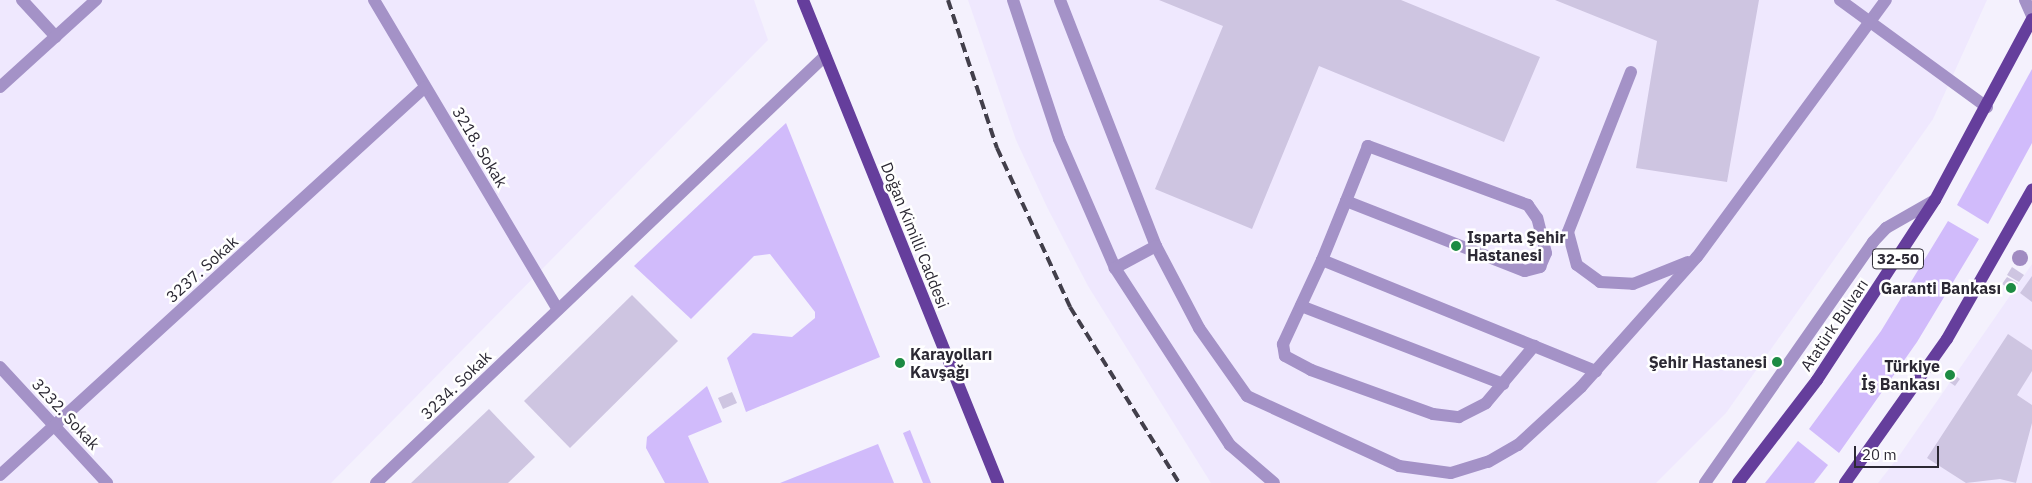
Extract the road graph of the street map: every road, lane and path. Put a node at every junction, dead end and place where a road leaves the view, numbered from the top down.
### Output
1 (22, 0) edge
2 (96, 0) edge
3 (374, 0) edge
4 (803, 0) edge
5 (1013, 0) edge
6 (1060, 0) edge
7 (1840, 0) edge
8 (1886, 0) edge
9 (2025, 0) edge
10 (2032, 18) edge
11 (1868, 24) junction
12 (56, 36) junction
13 (825, 56) junction
14 (1631, 72) dead end
15 (0, 87) edge
16 (425, 87) junction
17 (1987, 107) junction
18 (2032, 190) edge
19 (1935, 200) junction
20 (1346, 201) junction
21 (1156, 246) junction
22 (1696, 257) junction
23 (1322, 260) junction
24 (1115, 268) junction
25 (1301, 306) junction
26 (558, 310) junction
27 (1534, 346) junction
28 (0, 367) edge
29 (1596, 371) junction
30 (1502, 384) junction
31 (54, 426) junction
32 (0, 476) edge
33 (107, 483) edge
34 (376, 483) edge
35 (998, 483) edge
36 (1274, 483) edge
37 (1705, 483) edge
38 (1738, 483) edge
39 (1845, 483) edge

1 - 12 street
2 - 12 street
3 - 16 street, 3218. Sokak
4 - 13 main road, Doğan Kimilli Caddesi
5 - 24 street
6 - 21 street
7 - 11 street
8 - 11 street
9 - 10 street
10 - 17 main road, Atatürk Bulvarı / 32-50
11 - 17 street
11 - 22 street
12 - 15 street
13 - 26 street, 3234. Sokak
13 - 35 main road, Doğan Kimilli Caddesi
14 - 22 street
16 - 26 street, 3218. Sokak
16 - 31 street, 3237. Sokak
17 - 19 main road, Atatürk Bulvarı / 32-50
18 - 39 main road
19 - 37 street
19 - 38 main road, Atatürk Bulvarı / 32-50
20 - 20 street
20 - 23 street
21 - 24 street
21 - 29 street
22 - 29 street
23 - 25 street
23 - 27 street
24 - 36 street
25 - 30 street
25 - 30 street
26 - 34 street, 3234. Sokak
27 - 29 street
27 - 30 street
28 - 31 street, 3232. Sokak
31 - 32 street, 3237. Sokak
31 - 33 street, 3232. Sokak

